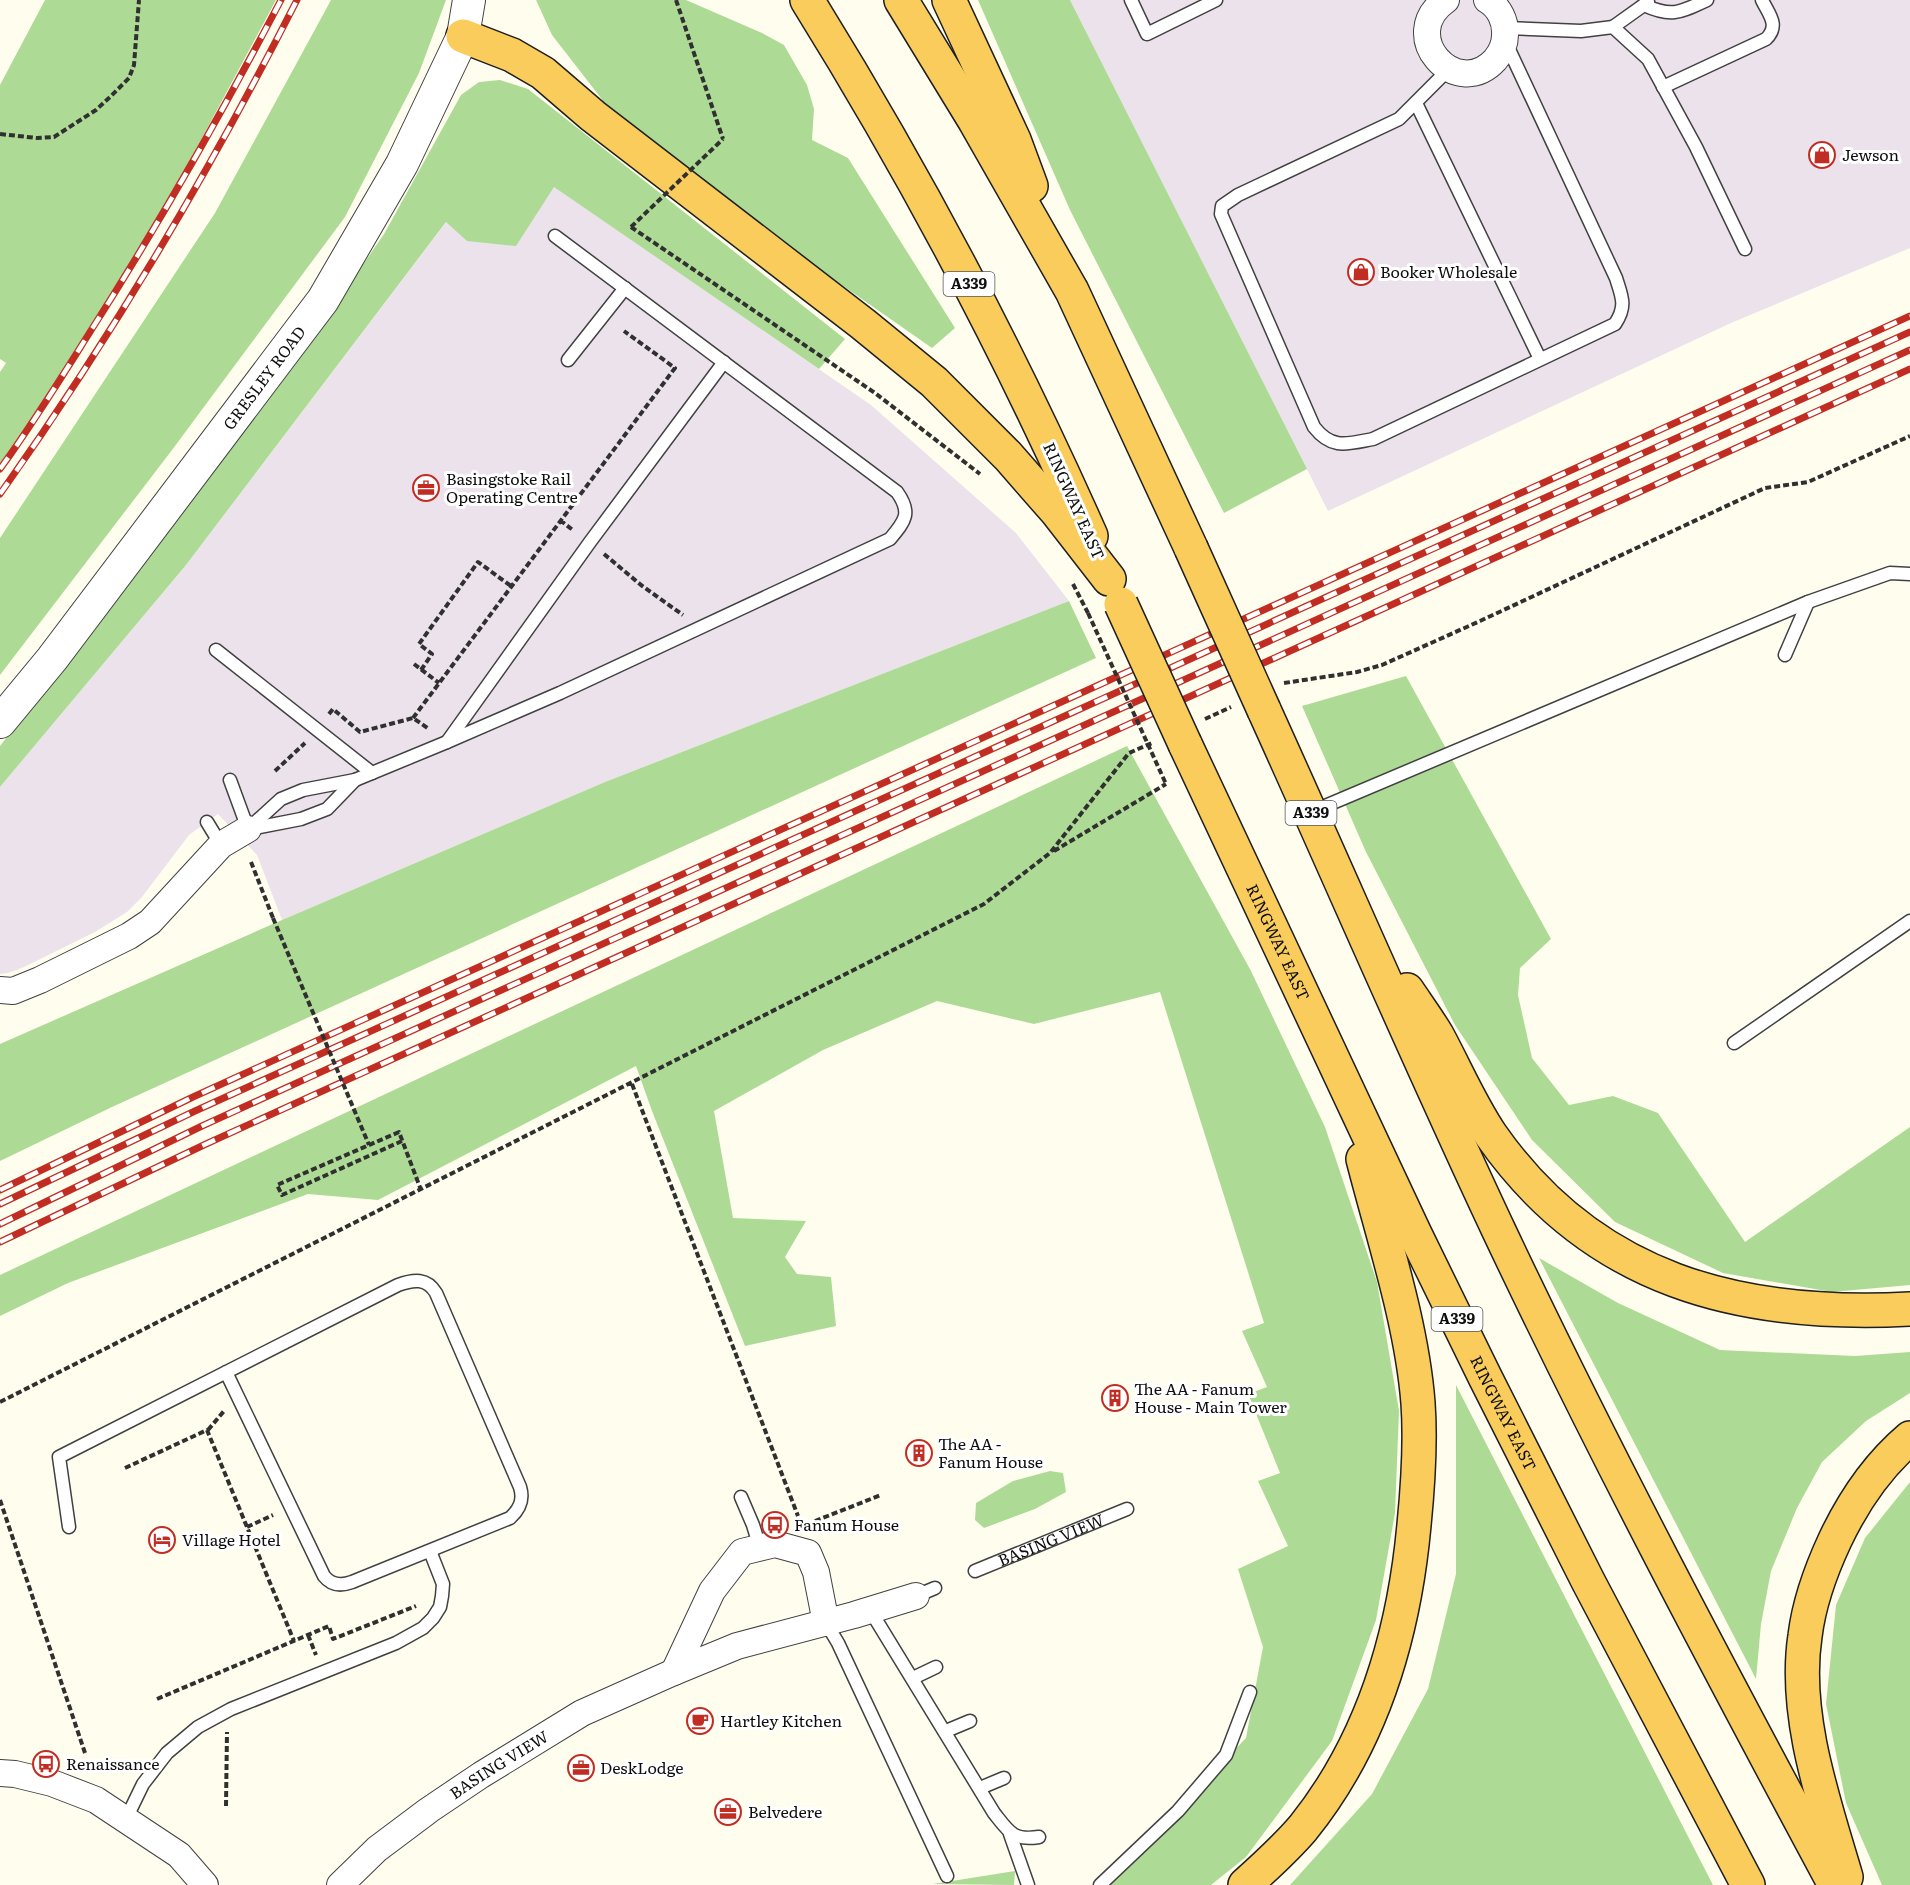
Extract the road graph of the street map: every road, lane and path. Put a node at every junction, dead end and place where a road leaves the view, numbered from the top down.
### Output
1 (139, 0) edge
2 (469, 0) edge
3 (676, 0) edge
4 (807, 0) edge
5 (901, 0) edge
6 (949, 0) edge
7 (1131, 0) edge
8 (1216, 0) edge
9 (1446, 0) edge
10 (1487, 0) edge
11 (1707, 0) edge
12 (1762, 0) edge
13 (1647, 2) edge
14 (1613, 27) junction
15 (1505, 35) junction
16 (463, 36) junction
17 (1449, 69) junction
18 (1663, 87) junction
19 (1416, 103) junction
20 (0, 134) edge
21 (555, 236) dead end
22 (1745, 249) dead end
23 (625, 288) junction
24 (1072, 291) junction
25 (624, 331) dead end
26 (1540, 359) junction
27 (568, 360) dead end
28 (723, 362) junction
29 (1910, 436) edge
30 (986, 478) dead end
31 (560, 520) junction
32 (590, 542) junction
33 (1910, 574) edge
34 (1071, 581) dead end
35 (511, 586) junction
36 (1115, 591) junction
37 (1808, 602) junction
38 (699, 628) junction
39 (216, 650) dead end
40 (1785, 655) dead end
41 (414, 664) dead end
42 (421, 670) junction
43 (439, 683) junction
44 (1285, 683) dead end
45 (413, 717) junction
46 (0, 722) edge
47 (316, 729) junction
48 (447, 742) junction
49 (1129, 753) dead end
50 (275, 771) dead end
51 (372, 773) junction
52 (230, 780) dead end
53 (356, 780) junction
54 (1311, 812) junction
55 (207, 822) dead end
56 (248, 829) junction
57 (221, 845) junction
58 (1050, 853) junction
59 (251, 862) dead end
60 (1358, 916) junction
61 (1910, 921) edge
62 (0, 990) edge
63 (1734, 1043) dead end
64 (1341, 1074) junction
65 (632, 1084) junction
66 (402, 1141) junction
67 (369, 1145) junction
68 (421, 1190) junction
69 (1910, 1309) edge
70 (226, 1372) junction
71 (0, 1402) edge
72 (1910, 1438) edge
73 (125, 1468) dead end
74 (881, 1495) dead end
75 (741, 1497) dead end
76 (0, 1500) edge
77 (1127, 1509) dead end
78 (798, 1516) dead end
79 (815, 1521) dead end
80 (69, 1527) dead end
81 (760, 1548) junction
82 (430, 1551) junction
83 (975, 1571) dead end
84 (925, 1592) dead end
85 (442, 1596) junction
86 (870, 1610) junction
87 (826, 1623) junction
88 (308, 1635) junction
89 (294, 1641) junction
90 (313, 1647) dead end
91 (936, 1667) dead end
92 (674, 1672) junction
93 (913, 1678) junction
94 (1250, 1692) dead end
95 (157, 1699) dead end
96 (970, 1721) dead end
97 (946, 1731) junction
98 (228, 1734) dead end
99 (85, 1753) dead end
100 (0, 1773) edge
101 (1004, 1778) dead end
102 (980, 1788) junction
103 (226, 1806) dead end
104 (126, 1820) junction
105 (1010, 1834) junction
106 (1039, 1837) dead end
107 (948, 1876) dead end
108 (206, 1885) edge
109 (340, 1885) edge
110 (1028, 1885) edge
111 (1100, 1885) edge
112 (1245, 1885) edge
113 (1748, 1885) edge
114 (1834, 1885) edge
115 (1849, 1885) edge

1 - 20 path
2 - 16 street, GRESLEY ROAD
3 - 30 path, bridge
4 - 36 highway, RINGWAY EAST / A339
5 - 24 highway, A339
6 - 24 highway
7 - 8 lane
9 - 17 street
10 - 15 street
11 - 13 lane
12 - 18 lane
13 - 14 lane
14 - 15 lane
14 - 18 lane
15 - 17 street
15 - 26 lane
16 - 36 highway
16 - 46 street, GRESLEY ROAD
17 - 19 lane
18 - 22 lane
19 - 26 lane
19 - 26 lane
21 - 23 lane
23 - 27 lane
23 - 28 lane
24 - 54 highway, A339, bridge
25 - 31 path
28 - 32 lane
28 - 38 lane
29 - 44 path
31 - 32 path
31 - 35 path
32 - 38 path
32 - 48 lane
33 - 37 lane
34 - 58 path, bridge
35 - 42 path
35 - 43 path
36 - 64 highway, RINGWAY EAST / A339, bridge
37 - 40 lane
37 - 54 lane
38 - 48 lane
39 - 47 lane
41 - 42 path
42 - 43 path
43 - 45 path
45 - 47 path
45 - 48 path
47 - 50 path
47 - 51 lane
48 - 51 lane
49 - 58 path
51 - 53 lane
52 - 56 lane
53 - 56 lane
53 - 56 lane
54 - 60 highway, A339
55 - 57 lane
56 - 57 street
57 - 62 street
58 - 65 path
59 - 67 path, bridge
60 - 69 highway
60 - 114 highway, A339
61 - 63 lane
64 - 112 highway
64 - 113 highway, RINGWAY EAST / A339
65 - 68 path
65 - 78 path
66 - 67 path
66 - 67 path
66 - 68 path
68 - 71 path
70 - 80 lane
70 - 82 lane
70 - 82 lane
72 - 115 highway
73 - 89 path
74 - 79 path
75 - 81 lane
76 - 99 path
77 - 83 lane, BASING VIEW
81 - 87 street
81 - 92 street
82 - 85 lane
84 - 86 street, BASING VIEW
85 - 88 path
85 - 104 lane
86 - 87 street, BASING VIEW
86 - 93 lane
87 - 92 street, BASING VIEW
87 - 107 lane
88 - 89 path
88 - 90 path
89 - 95 path
91 - 93 lane
92 - 109 street, BASING VIEW
93 - 97 lane
94 - 111 lane
96 - 97 lane
97 - 102 lane
98 - 103 path
100 - 104 street
101 - 102 lane
102 - 105 lane
104 - 108 street
105 - 106 lane
105 - 110 lane

